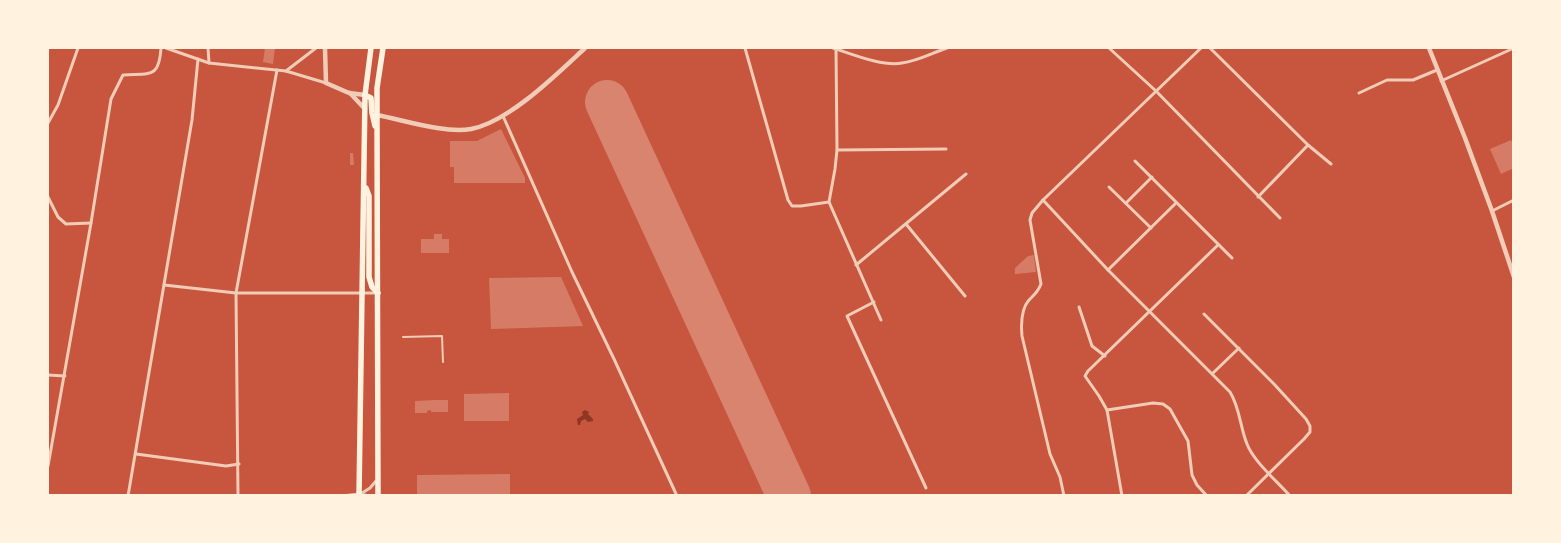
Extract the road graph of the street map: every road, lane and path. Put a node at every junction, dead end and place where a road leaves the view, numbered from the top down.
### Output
1 (78, 48) edge
2 (161, 48) edge
3 (166, 48) edge
4 (208, 48) edge
5 (316, 48) edge
6 (325, 48) edge
7 (371, 48) edge
8 (383, 48) edge
9 (585, 48) edge
10 (745, 48) edge
11 (835, 48) edge
12 (947, 48) edge
13 (1109, 48) edge
14 (1201, 48) edge
15 (1210, 48) edge
16 (1429, 48) edge
17 (1513, 48) edge
18 (198, 59) junction
19 (209, 63) junction
20 (277, 70) junction
21 (1437, 70) junction
22 (286, 71) junction
23 (1441, 81) junction
24 (326, 83) junction
25 (1156, 91) junction
26 (349, 92) junction
27 (1359, 93) dead end
28 (366, 95) junction
29 (365, 109) junction
30 (377, 115) junction
31 (503, 116) junction
32 (48, 122) edge
33 (377, 131) junction
34 (1308, 145) junction
35 (946, 149) dead end
36 (837, 150) junction
37 (1135, 161) dead end
38 (1332, 164) dead end
39 (966, 174) dead end
40 (1152, 177) junction
41 (365, 186) junction
42 (1109, 187) dead end
43 (48, 197) edge
44 (1258, 197) junction
45 (1043, 200) junction
46 (1514, 200) edge
47 (829, 202) junction
48 (1126, 203) junction
49 (1176, 203) junction
50 (1492, 211) junction
51 (1280, 218) dead end
52 (91, 223) junction
53 (906, 224) junction
54 (1151, 228) junction
55 (1218, 245) junction
56 (1232, 258) dead end
57 (856, 265) junction
58 (1108, 270) junction
59 (1514, 277) edge
60 (164, 285) junction
61 (236, 293) junction
62 (378, 293) junction
63 (363, 294) junction
64 (966, 296) dead end
65 (874, 302) junction
66 (1079, 307) dead end
67 (1149, 312) junction
68 (1204, 314) dead end
69 (881, 320) dead end
70 (403, 337) dead end
71 (1239, 348) junction
72 (1105, 356) junction
73 (443, 362) dead end
74 (1212, 373) junction
75 (48, 375) edge
76 (65, 376) junction
77 (1106, 410) junction
78 (136, 454) junction
79 (238, 464) junction
80 (48, 466) edge
81 (1269, 472) junction
82 (378, 479) junction
83 (926, 488) dead end
84 (359, 495) edge
85 (128, 496) edge
86 (238, 496) edge
87 (342, 496) edge
88 (370, 496) edge
89 (378, 496) edge
90 (677, 496) edge
91 (1064, 496) edge
92 (1122, 496) edge
93 (1207, 496) edge
94 (1246, 496) edge
95 (1290, 496) edge

1 - 32 street
2 - 52 street
3 - 18 street
4 - 19 street
5 - 22 street
6 - 24 street
7 - 28 highway
8 - 30 highway
9 - 31 street
10 - 47 street
11 - 12 street
11 - 36 street
13 - 25 street
14 - 25 street
15 - 34 street
16 - 21 street
17 - 23 street
18 - 19 street
18 - 60 street
19 - 20 street
20 - 22 street
20 - 61 street
21 - 23 street
21 - 27 street
22 - 24 street
23 - 50 street
24 - 26 street
25 - 44 street
25 - 45 street
26 - 28 street
26 - 29 street
28 - 29 highway
28 - 33 highway
29 - 41 highway
30 - 31 street
30 - 33 highway
31 - 90 street
33 - 62 highway
34 - 38 street
34 - 44 street
35 - 36 street
36 - 47 street
37 - 40 street
39 - 53 street
40 - 48 street
40 - 49 street
41 - 62 highway
41 - 63 highway
42 - 48 street
43 - 52 street
44 - 51 street
45 - 58 street
45 - 91 street
46 - 50 street
47 - 57 street
48 - 54 street
49 - 54 street
49 - 55 street
50 - 59 street
52 - 76 street
53 - 57 street
53 - 64 street
54 - 58 street
55 - 56 street
55 - 67 street
57 - 65 street
58 - 67 street
60 - 61 street
60 - 78 street
61 - 63 street
61 - 79 street
62 - 63 street
62 - 82 highway
63 - 84 highway
65 - 69 street
65 - 83 street
66 - 72 street
67 - 72 street
67 - 74 street
68 - 71 street
70 - 73 lane
71 - 74 street
71 - 81 street
72 - 77 street
74 - 81 street
75 - 76 street
76 - 80 street
77 - 92 street
77 - 93 street
78 - 79 street
78 - 85 street
79 - 86 street
81 - 94 street
81 - 95 street
82 - 84 street
82 - 89 highway
84 - 87 street
84 - 88 street

